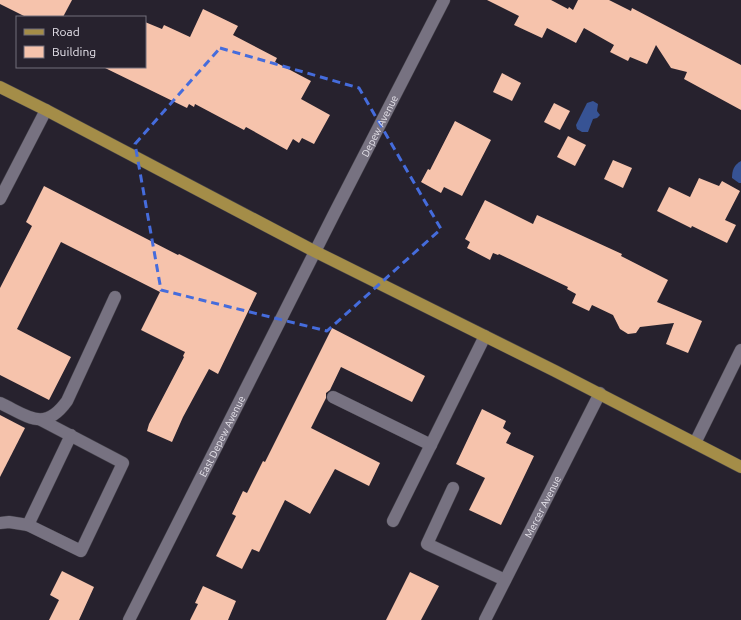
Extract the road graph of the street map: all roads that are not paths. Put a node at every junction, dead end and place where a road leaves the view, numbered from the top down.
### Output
1 (444, 0) edge
2 (0, 87) edge
3 (46, 110) junction
4 (0, 199) edge
5 (316, 252) junction
6 (115, 297) dead end
7 (484, 336) junction
8 (741, 350) edge
9 (600, 394) junction
10 (333, 397) dead end
11 (0, 402) edge
12 (41, 420) junction
13 (71, 436) junction
14 (695, 443) junction
15 (431, 445) junction
16 (741, 467) edge
17 (453, 488) dead end
18 (394, 521) dead end
19 (0, 523) edge
20 (28, 525) junction
21 (505, 580) junction
22 (129, 620) edge
23 (485, 620) edge

1 - 5 street, Depew Avenue
2 - 3 main road
3 - 4 street
3 - 5 main road
5 - 7 main road
5 - 22 street, East Depew Avenue
6 - 12 street
7 - 9 main road
7 - 15 street
8 - 14 street
9 - 14 main road
9 - 21 street, Mercer Avenue
10 - 15 street
11 - 12 street
12 - 13 street
13 - 20 street
13 - 20 street
14 - 16 main road
15 - 18 street
17 - 21 street
19 - 20 street
21 - 23 street, Mercer Avenue

